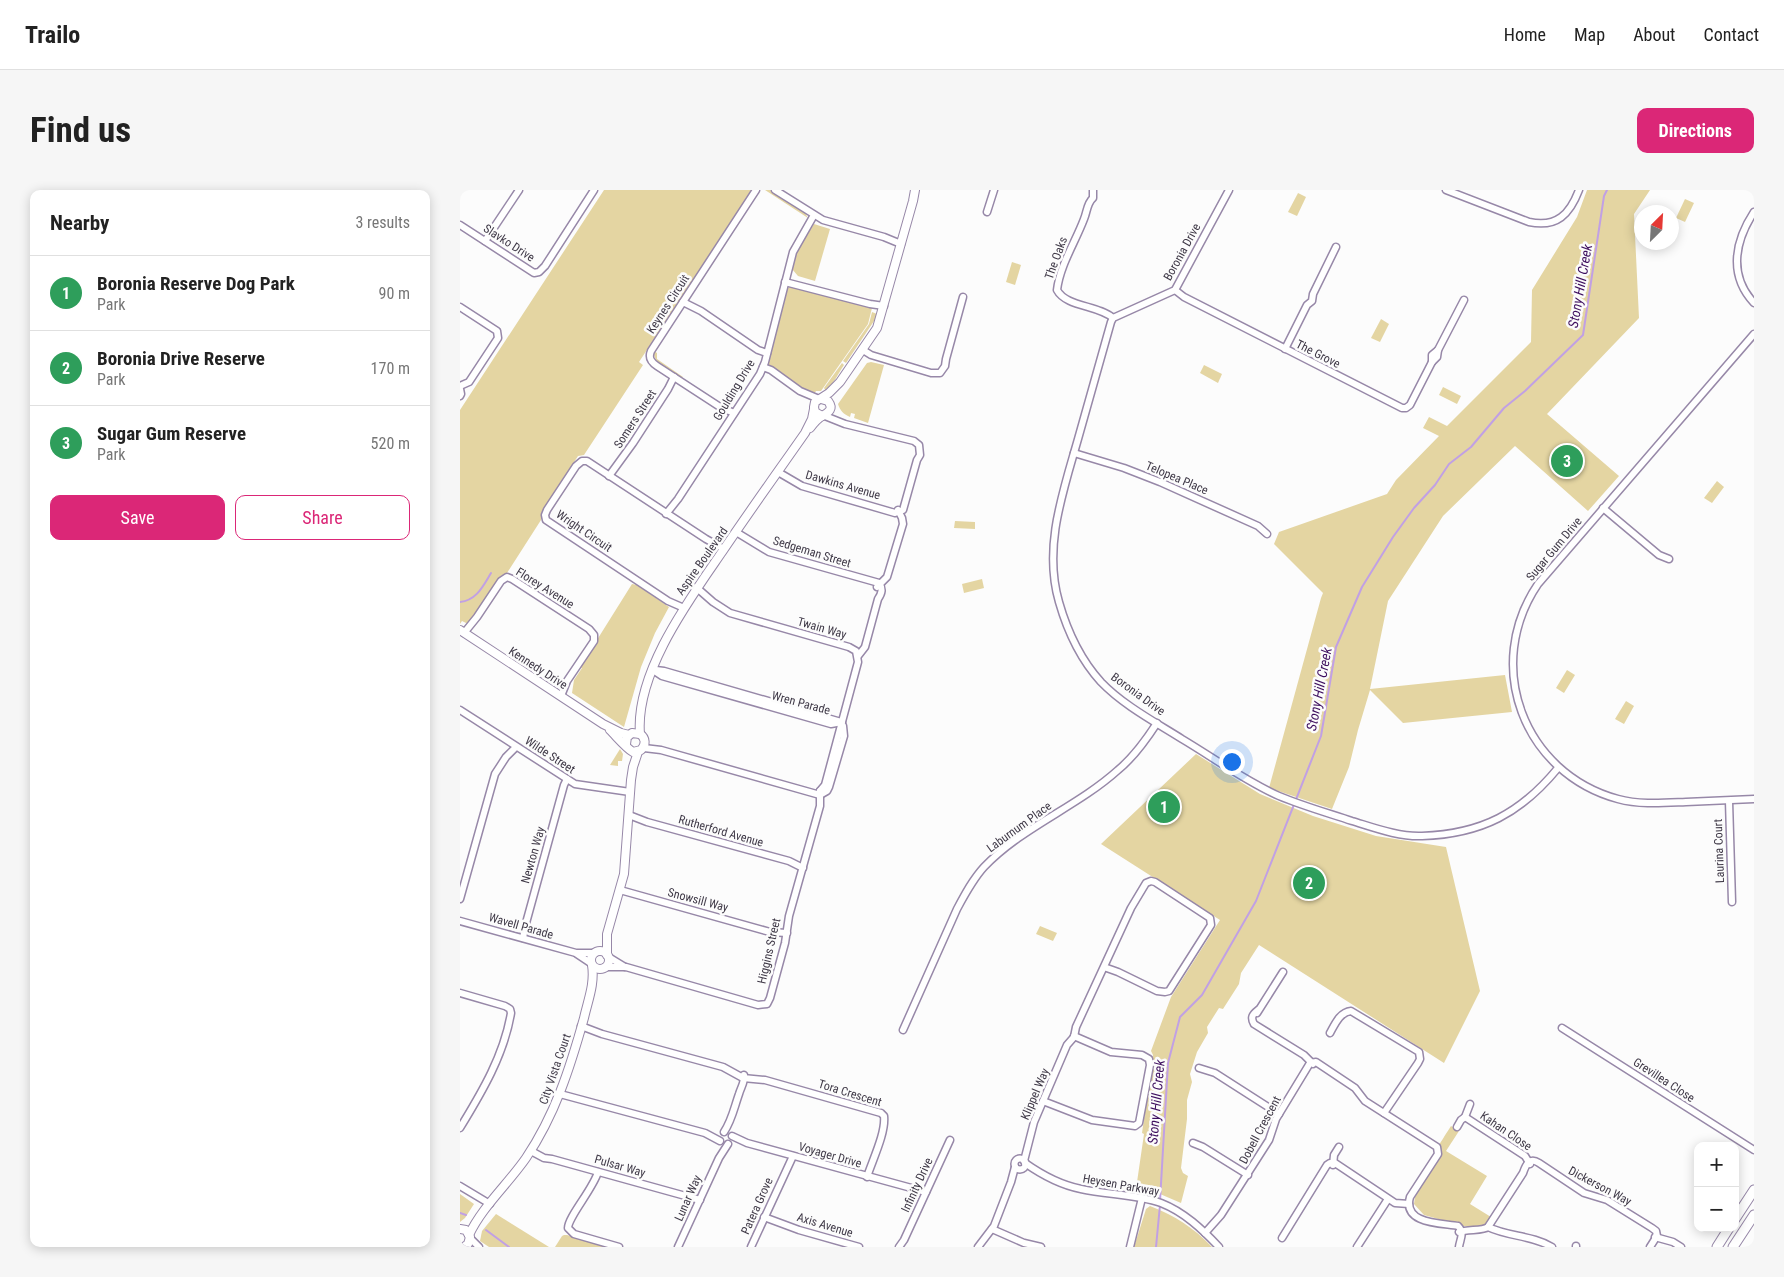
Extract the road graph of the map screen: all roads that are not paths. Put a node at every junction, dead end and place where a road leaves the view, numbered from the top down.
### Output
1 (519, 190) edge
2 (594, 190) edge
3 (756, 190) edge
4 (776, 190) edge
5 (915, 190) edge
6 (919, 190) edge
7 (1092, 190) edge
8 (1229, 190) edge
9 (1446, 190) edge
10 (1579, 190) edge
11 (993, 191) edge
12 (913, 201) junction
13 (987, 212) dead end
14 (1754, 212) edge
15 (815, 216) junction
16 (460, 225) edge
17 (485, 241) junction
18 (902, 242) junction
19 (1336, 247) dead end
20 (786, 280) junction
21 (1175, 290) junction
22 (963, 297) dead end
23 (684, 300) junction
24 (1464, 300) dead end
25 (1754, 303) edge
26 (460, 307) edge
27 (883, 308) junction
28 (1113, 318) junction
29 (1754, 334) edge
30 (864, 348) junction
31 (1285, 349) junction
32 (768, 350) junction
33 (762, 368) junction
34 (675, 378) junction
35 (840, 382) junction
36 (460, 388) edge
37 (800, 391) junction
38 (460, 396) edge
39 (820, 399) junction
40 (831, 406) junction
41 (814, 408) junction
42 (733, 416) junction
43 (824, 416) junction
44 (849, 424) junction
45 (805, 433) junction
46 (1074, 453) junction
47 (779, 470) junction
48 (610, 477) junction
49 (1603, 508) junction
50 (898, 511) junction
51 (668, 515) junction
52 (737, 530) junction
53 (1267, 534) dead end
54 (723, 551) junction
55 (1670, 559) dead end
56 (879, 586) junction
57 (695, 590) junction
58 (682, 610) junction
59 (464, 633) edge
60 (858, 654) junction
61 (653, 670) junction
62 (559, 695) junction
63 (460, 710) edge
64 (842, 722) junction
65 (603, 724) junction
66 (1158, 724) junction
67 (638, 740) junction
68 (514, 745) junction
69 (627, 747) junction
70 (633, 767) junction
71 (1558, 768) junction
72 (569, 781) junction
73 (631, 790) junction
74 (820, 793) junction
75 (1754, 799) edge
76 (1729, 800) junction
77 (628, 818) junction
78 (803, 866) junction
79 (620, 890) junction
80 (460, 899) edge
81 (1732, 902) dead end
82 (460, 921) edge
83 (607, 934) junction
84 (786, 936) junction
85 (522, 938) junction
86 (576, 953) junction
87 (595, 953) junction
88 (607, 956) junction
89 (592, 965) junction
90 (1105, 966) junction
91 (626, 967) junction
92 (605, 968) junction
93 (1283, 972) dead end
94 (593, 986) junction
95 (460, 993) edge
96 (581, 1028) junction
97 (1562, 1028) dead end
98 (903, 1030) dead end
99 (1330, 1033) dead end
100 (1076, 1037) junction
101 (1313, 1064) junction
102 (1199, 1068) dead end
103 (744, 1076) junction
104 (561, 1092) junction
105 (1044, 1100) junction
106 (1470, 1104) dead end
107 (1279, 1114) junction
108 (1384, 1114) junction
109 (1465, 1117) junction
110 (731, 1121) junction
111 (1456, 1127) dead end
112 (460, 1128) edge
113 (705, 1133) junction
114 (723, 1133) junction
115 (732, 1135) junction
116 (950, 1140) dead end
117 (720, 1142) junction
118 (747, 1143) junction
119 (1193, 1143) dead end
120 (729, 1144) junction
121 (1338, 1147) dead end
122 (532, 1149) junction
123 (1754, 1150) edge
124 (791, 1155) junction
125 (719, 1158) junction
126 (1530, 1163) junction
127 (1021, 1164) junction
128 (1333, 1164) junction
129 (596, 1171) junction
130 (1248, 1175) junction
131 (869, 1177) junction
132 (460, 1186) edge
133 (1754, 1190) edge
134 (925, 1194) junction
135 (1140, 1198) junction
136 (1388, 1199) junction
137 (699, 1202) junction
138 (1409, 1204) junction
139 (489, 1206) junction
140 (1739, 1213) edge
141 (765, 1215) junction
142 (1754, 1215) edge
143 (477, 1220) junction
144 (1488, 1226) junction
145 (993, 1227) junction
146 (461, 1229) edge
147 (1204, 1232) junction
148 (1460, 1232) junction
149 (1727, 1232) edge
150 (1655, 1237) junction
151 (1282, 1238) dead end
152 (469, 1243) edge
153 (903, 1244) edge
154 (1459, 1245) edge
155 (479, 1247) edge
156 (619, 1247) edge
157 (678, 1247) edge
158 (751, 1247) edge
159 (860, 1247) edge
160 (899, 1247) edge
161 (978, 1247) edge
162 (1041, 1247) edge
163 (1130, 1247) edge
164 (1219, 1247) edge
165 (1357, 1247) edge
166 (1552, 1247) edge
167 (1649, 1247) edge
168 (1681, 1247) edge
169 (1718, 1247) edge
170 (1733, 1247) edge

1 - 17 street
2 - 17 street, Slavko Drive
3 - 23 street, Keynes Circuit
4 - 15 street
5 - 12 street
6 - 12 street
7 - 28 street, The Oaks
8 - 21 street, Boronia Drive
9 - 10 street
11 - 13 street
12 - 18 street
14 - 25 street
15 - 18 street
15 - 20 street, Goulding Drive
16 - 17 street, Slavko Drive
18 - 27 street
19 - 31 street
20 - 27 street
20 - 32 street, Goulding Drive
21 - 28 street, Boronia Drive
21 - 31 street, The Grove
22 - 30 street
23 - 32 street
23 - 34 street, Keynes Circuit
24 - 31 street, The Grove
26 - 36 street
27 - 30 street
28 - 46 street, Boronia Drive
29 - 49 street, Sugar Gum Drive
30 - 35 street
32 - 33 street, Goulding Drive
33 - 37 street
33 - 42 street, Goulding Drive
34 - 42 street, Keynes Circuit
34 - 48 street, Somers Street
35 - 39 street
35 - 40 street
36 - 38 street
37 - 39 street
37 - 41 street
39 - 40 street
39 - 41 street
40 - 43 street
40 - 44 street
41 - 43 street
41 - 45 street, Aspire Boulevard
42 - 51 street, Goulding Drive
43 - 44 street
43 - 45 street, Aspire Boulevard
44 - 50 street
45 - 47 street, Aspire Boulevard
46 - 53 street, Telopea Place
46 - 66 street, Boronia Drive
47 - 50 street, Dawkins Avenue
47 - 52 street, Aspire Boulevard
48 - 51 street, Wright Circuit
48 - 58 street, Wright Circuit
49 - 55 street
49 - 71 street, Sugar Gum Drive
50 - 56 street
51 - 54 street, Wright Circuit
52 - 54 street, Aspire Boulevard
52 - 56 street, Sedgeman Street
54 - 57 street, Aspire Boulevard
56 - 60 street
57 - 58 street, Aspire Boulevard
57 - 60 street, Twain Way
58 - 61 street, Aspire Boulevard
59 - 62 street, Kennedy Drive
59 - 62 street, Florey Avenue
60 - 64 street
61 - 64 street, Wren Parade
61 - 67 street, Aspire Boulevard
62 - 65 street, Kennedy Drive
63 - 68 street, Wilde Street
64 - 74 street
65 - 67 street, Kennedy Drive
65 - 69 street, Kennedy Drive
66 - 71 street, Boronia Drive
66 - 98 street, Laburnum Place
67 - 69 street
67 - 69 street
67 - 70 street, Aspire Boulevard
67 - 74 street
68 - 72 street, Wilde Street
68 - 80 street
69 - 70 street, Aspire Boulevard
70 - 73 street, Aspire Boulevard
71 - 76 street, Sugar Gum Drive
72 - 73 street, Wilde Street
72 - 85 street, Newton Way
73 - 77 street, Aspire Boulevard
74 - 78 street, Higgins Street
75 - 76 street, Sugar Gum Drive
76 - 81 street, Laurina Court
77 - 78 street, Rutherford Avenue
77 - 79 street, Aspire Boulevard
78 - 84 street, Higgins Street
79 - 83 street, Aspire Boulevard
79 - 84 street, Snowsill Way
82 - 85 street, Wavell Parade
83 - 87 street, Aspire Boulevard
83 - 88 street, Aspire Boulevard
84 - 91 street, Higgins Street
85 - 86 street, Wavell Parade
86 - 87 street, Wavell Parade
86 - 89 street, Wavell Parade
87 - 88 street
87 - 89 street
88 - 91 street, Higgins Street
88 - 92 street
89 - 92 street
89 - 94 street
90 - 90 street
90 - 100 street
91 - 92 street, Higgins Street
92 - 94 street
93 - 101 street
94 - 96 street, City Vista Court
95 - 112 street
96 - 103 street, Tora Crescent
96 - 104 street, City Vista Court
97 - 123 street, Grevillea Close
99 - 108 street
100 - 105 street, Klippel Way
100 - 105 street
101 - 107 street, Dobell Crescent
101 - 108 street
102 - 107 street
103 - 110 street
103 - 131 street, Tora Crescent
104 - 113 street
104 - 122 street, City Vista Court
105 - 127 street, Klippel Way
106 - 109 street, Kahan Close
107 - 130 street, Dobell Crescent
108 - 138 street
109 - 111 street, Kahan Close
109 - 126 street, Kahan Close
110 - 114 street
110 - 115 street
113 - 114 street
113 - 117 street
114 - 115 street
114 - 117 street
115 - 118 street, Voyager Drive
115 - 120 street
116 - 134 street, Infinity Drive
117 - 120 street
117 - 125 street, Lunar Way
118 - 120 street, Voyager Drive
118 - 124 street, Voyager Drive
119 - 130 street
120 - 125 street, Lunar Way
121 - 128 street
122 - 129 street, Pulsar Way
122 - 139 street
124 - 131 street, Voyager Drive
124 - 141 street, Patera Grove
125 - 137 street, Lunar Way
126 - 144 street
126 - 150 street, Dickerson Way
127 - 135 street, Heysen Parkway
127 - 145 street
128 - 136 street
128 - 151 street
129 - 137 street, Pulsar Way
129 - 156 street
130 - 147 street, Dobell Crescent
131 - 134 street, Voyager Drive
132 - 139 street
133 - 140 main road
134 - 153 street, Infinity Drive
135 - 147 street, Heysen Parkway
135 - 163 street
136 - 138 street
136 - 165 street
137 - 157 street, Lunar Way
138 - 148 street
139 - 143 street
141 - 158 street, Patera Grove
141 - 159 street, Axis Avenue
142 - 170 main road
143 - 146 street
143 - 152 street
144 - 148 street
144 - 166 street
145 - 161 street
145 - 162 street
146 - 152 street
147 - 164 street, Heysen Parkway
148 - 154 street
149 - 169 main road
150 - 167 street
150 - 168 street
152 - 155 street
153 - 160 street, Infinity Drive

